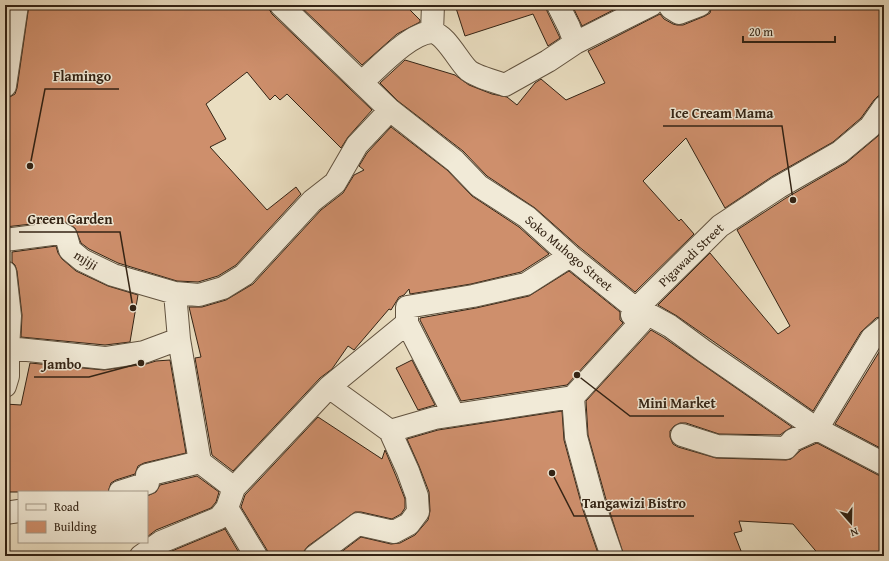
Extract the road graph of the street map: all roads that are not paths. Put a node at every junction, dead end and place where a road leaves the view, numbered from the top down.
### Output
1 (17, 5) edge
2 (281, 5) edge
3 (433, 5) edge
4 (558, 5) edge
5 (651, 5) edge
6 (670, 5) edge
7 (700, 5) edge
8 (432, 32) junction
9 (575, 43) junction
10 (362, 82) junction
11 (5, 86) edge
12 (884, 107) edge
13 (390, 110) junction
14 (5, 240) edge
15 (570, 256) junction
16 (5, 272) edge
17 (176, 293) junction
18 (636, 308) junction
19 (407, 324) junction
20 (884, 328) edge
21 (179, 339) junction
22 (8, 348) junction
23 (5, 386) edge
24 (329, 387) junction
25 (573, 397) junction
26 (454, 415) junction
27 (817, 429) junction
28 (390, 431) junction
29 (682, 435) dead end
30 (200, 462) junction
31 (884, 464) edge
32 (234, 488) junction
33 (124, 491) edge
34 (227, 508) junction
35 (18, 511) edge
36 (5, 513) edge
37 (141, 556) edge
38 (256, 556) edge
39 (315, 556) edge
40 (612, 556) edge

1 - 11 street
2 - 10 street, Soko Muhogo Street
3 - 8 street
4 - 9 street
5 - 9 street
6 - 7 street
8 - 9 street
8 - 10 street
10 - 13 street, Soko Muhogo Street
12 - 18 street, Pigawadi Street
13 - 15 street, Soko Muhogo Street
13 - 17 street
14 - 17 street, mjiji
15 - 18 street, Soko Muhogo Street
15 - 19 street
16 - 22 street
17 - 21 street
18 - 25 street
18 - 27 street, Soko Muhogo Street
19 - 24 street
19 - 26 street
20 - 27 street
21 - 22 street
21 - 30 street
22 - 23 street
24 - 28 street
24 - 32 street
25 - 26 street
25 - 40 street
26 - 28 street
27 - 29 street
27 - 31 street, Soko Muhogo Street
28 - 39 street
30 - 32 street
30 - 33 street
32 - 34 street
34 - 37 street
34 - 38 street
35 - 36 street

